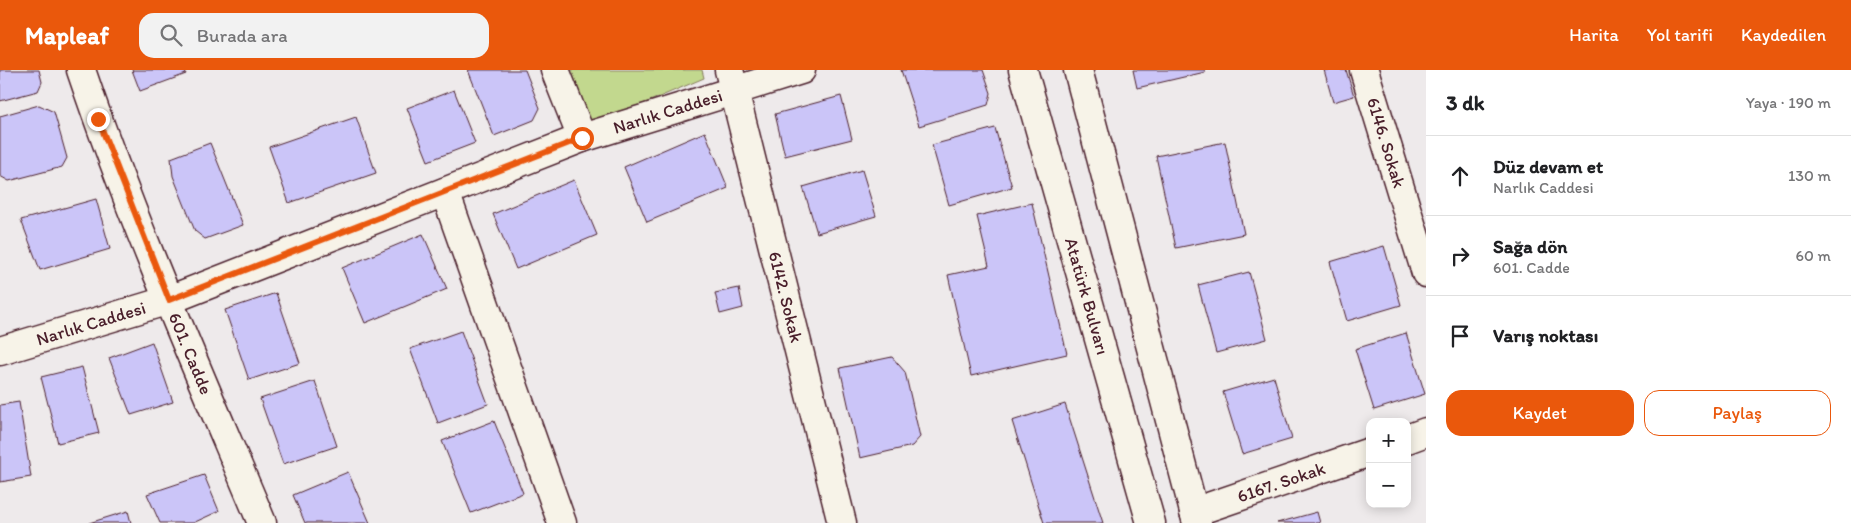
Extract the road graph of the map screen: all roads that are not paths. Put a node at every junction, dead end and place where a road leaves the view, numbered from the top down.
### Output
1 (81, 70) edge
2 (554, 70) edge
3 (801, 70) edge
4 (1023, 70) edge
5 (1078, 70) edge
6 (1364, 70) edge
7 (732, 81) edge
8 (582, 138) junction
9 (445, 192) junction
10 (1426, 273) edge
11 (169, 300) junction
12 (0, 350) edge
13 (1426, 432) edge
14 (1411, 438) edge
15 (1366, 454) edge
16 (1196, 518) edge
17 (262, 523) edge
18 (562, 523) edge
19 (842, 523) edge
20 (1152, 523) edge

1 - 11 street, 601. Cadde
2 - 8 street
3 - 7 street, Narlık Caddesi
4 - 20 street, Atatürk Bulvarı
5 - 16 street
6 - 10 street, 6146. Sokak
7 - 8 street, Narlık Caddesi
7 - 19 street, 6142. Sokak
8 - 9 street, Narlık Caddesi
9 - 11 street, Narlık Caddesi
9 - 18 street
11 - 12 street, Narlık Caddesi
11 - 17 street, 601. Cadde
13 - 14 street
15 - 16 street, 6167. Sokak

